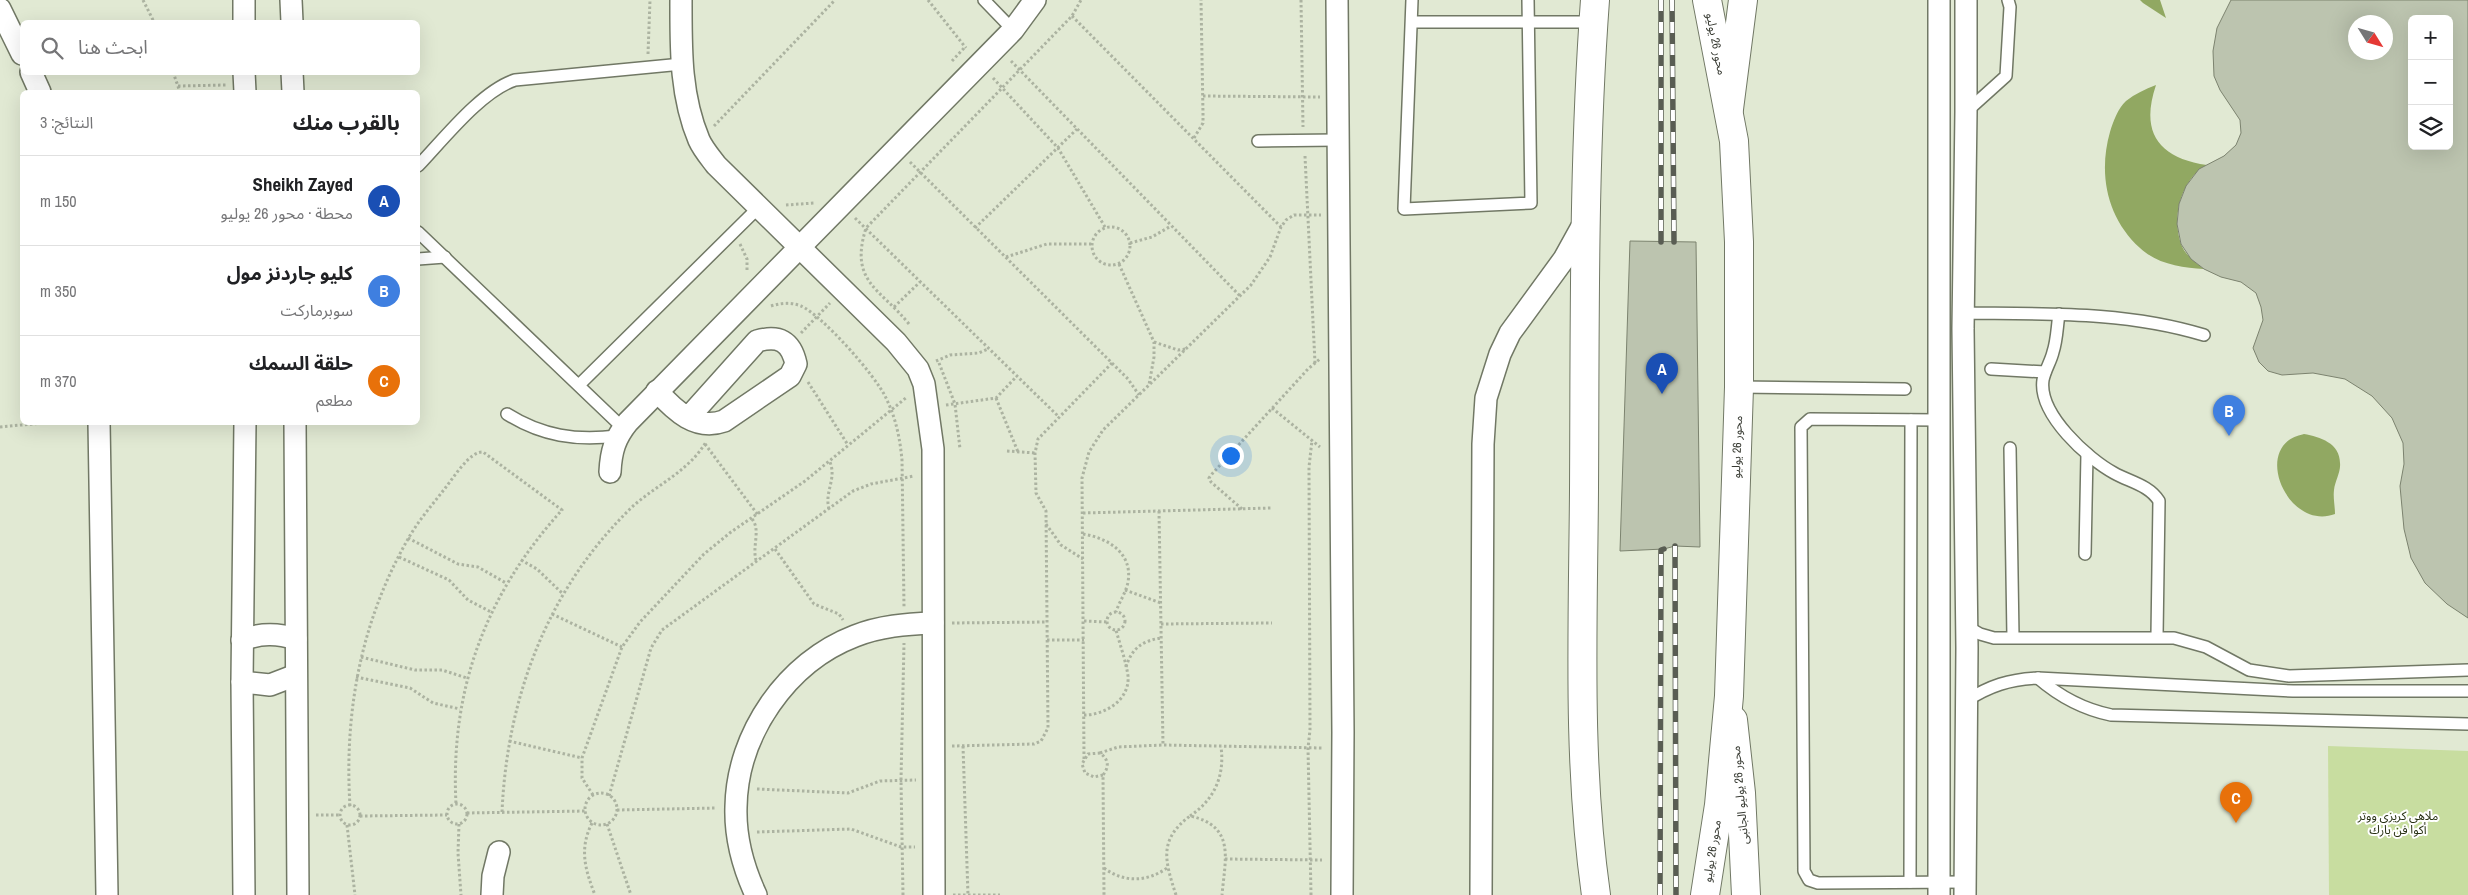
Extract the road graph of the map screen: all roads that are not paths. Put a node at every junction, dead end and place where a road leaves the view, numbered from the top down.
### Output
1 (244, 0) edge
2 (291, 0) edge
3 (681, 0) edge
4 (984, 0) edge
5 (1035, 0) edge
6 (1337, 0) edge
7 (1412, 0) edge
8 (1528, 0) edge
9 (1708, 0) edge
10 (1743, 0) edge
11 (1939, 0) edge
12 (1966, 0) edge
13 (2008, 0) edge
14 (0, 9) edge
15 (1594, 11) edge
16 (244, 20) edge
17 (292, 20) edge
18 (1412, 22) junction
19 (1528, 22) junction
20 (1013, 30) junction
21 (20, 50) edge
22 (682, 64) junction
23 (32, 75) edge
24 (292, 75) edge
25 (39, 90) edge
26 (293, 90) edge
27 (1729, 109) junction
28 (1966, 112) junction
29 (1338, 140) junction
30 (1258, 141) dead end
31 (420, 164) edge
32 (768, 205) junction
33 (1585, 221) junction
34 (420, 234) edge
35 (799, 245) junction
36 (445, 257) junction
37 (420, 259) edge
38 (2059, 314) junction
39 (1963, 321) junction
40 (1939, 329) junction
41 (2204, 335) dead end
42 (1991, 368) dead end
43 (2046, 372) junction
44 (579, 385) junction
45 (1739, 387) junction
46 (1905, 389) dead end
47 (657, 391) junction
48 (507, 414) dead end
49 (688, 418) junction
50 (1911, 420) junction
51 (1939, 420) junction
52 (99, 425) edge
53 (246, 425) edge
54 (295, 425) edge
55 (620, 432) junction
56 (2010, 448) dead end
57 (2087, 454) junction
58 (610, 472) dead end
59 (2085, 554) dead end
60 (933, 623) junction
61 (1966, 626) junction
62 (2157, 636) junction
63 (2013, 637) junction
64 (296, 639) junction
65 (242, 640) junction
66 (2468, 670) edge
67 (296, 675) junction
68 (2038, 678) junction
69 (242, 682) junction
70 (2468, 692) edge
71 (1730, 696) junction
72 (1966, 701) junction
73 (2468, 724) edge
74 (499, 852) dead end
75 (1910, 882) junction
76 (1939, 888) edge
77 (1965, 889) edge
78 (107, 895) edge
79 (244, 895) edge
80 (298, 895) edge
81 (492, 895) edge
82 (756, 895) edge
83 (934, 895) edge
84 (1342, 895) edge
85 (1481, 895) edge
86 (1596, 895) edge
87 (1705, 895) edge
88 (1746, 895) edge

1 - 16 street
2 - 17 street
3 - 22 street
4 - 20 lane
5 - 20 street
6 - 29 street
7 - 18 lane
8 - 19 lane
9 - 27 main road, محور 26 يوليو
10 - 27 main road
11 - 40 street
12 - 28 street
13 - 28 lane
14 - 21 street
15 - 19 lane
15 - 33 main road
18 - 19 lane
18 - 19 lane
20 - 35 street
22 - 31 lane
22 - 32 street
23 - 25 street
24 - 26 street
27 - 45 main road, محور 26 يوليو
28 - 39 street
29 - 30 lane
29 - 84 street
32 - 35 street
32 - 44 lane
33 - 85 street
33 - 86 main road
34 - 36 lane
35 - 47 street
35 - 60 street
36 - 37 lane
36 - 44 lane
38 - 39 lane
38 - 41 lane
38 - 43 lane
39 - 40 street
39 - 61 street
40 - 51 street
42 - 43 lane
43 - 57 lane
44 - 55 lane
45 - 46 lane
45 - 71 main road, محور 26 يوليو
47 - 49 street
47 - 55 street
48 - 55 lane
49 - 49 street
50 - 51 lane
50 - 75 lane
50 - 75 lane
51 - 76 street
52 - 78 street
53 - 65 street
54 - 64 street
55 - 58 street
56 - 63 lane
57 - 59 lane
57 - 62 lane
60 - 82 street
60 - 83 street
61 - 63 lane
61 - 72 street
62 - 63 lane
62 - 66 lane
64 - 65 street
64 - 67 street
65 - 69 street
67 - 69 street
67 - 80 street
68 - 70 lane
68 - 72 lane
68 - 73 lane
69 - 79 street
71 - 87 main road, محور 26 يوليو
71 - 88 main road, محور 26 يوليو الجانبى
72 - 77 street
74 - 81 street
75 - 76 lane
76 - 77 lane

